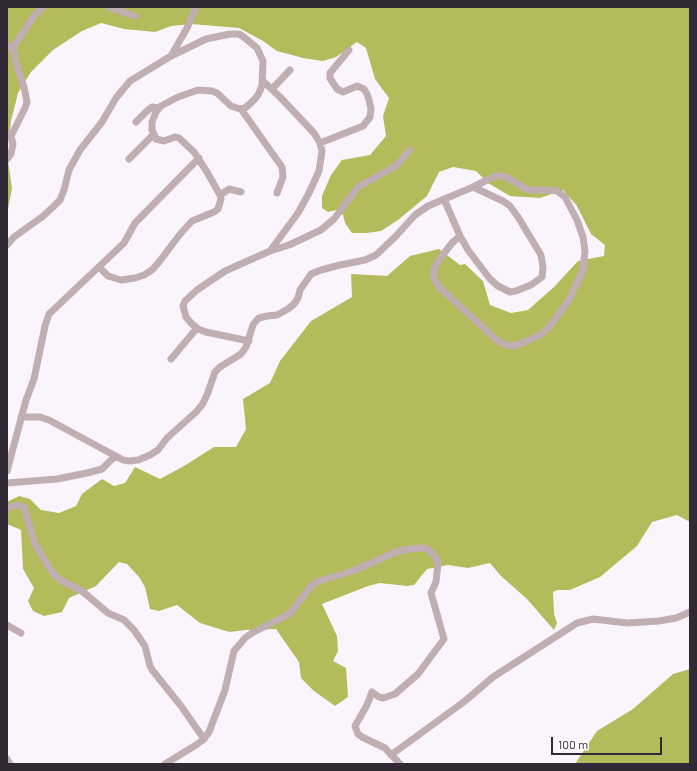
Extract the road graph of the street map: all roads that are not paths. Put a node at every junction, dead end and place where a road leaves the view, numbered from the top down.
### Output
1 (42, 7) edge
2 (108, 7) edge
3 (196, 7) edge
4 (135, 16) dead end
5 (10, 47) edge
6 (349, 50) dead end
7 (171, 56) junction
8 (290, 70) dead end
9 (263, 81) junction
10 (272, 89) junction
11 (159, 108) junction
12 (241, 109) junction
13 (136, 122) dead end
14 (9, 134) edge
15 (154, 135) junction
16 (320, 143) junction
17 (410, 150) dead end
18 (199, 158) junction
19 (7, 159) edge
20 (129, 159) dead end
21 (473, 187) junction
22 (241, 192) dead end
23 (277, 193) dead end
24 (220, 195) junction
25 (444, 199) junction
26 (460, 236) junction
27 (7, 244) edge
28 (270, 251) junction
29 (99, 267) junction
30 (196, 328) junction
31 (249, 341) junction
32 (170, 359) dead end
33 (21, 417) junction
34 (116, 456) junction
35 (7, 471) edge
36 (7, 483) edge
37 (7, 508) edge
38 (690, 612) edge
39 (7, 625) edge
40 (21, 633) dead end
41 (204, 739) junction
42 (391, 755) junction
43 (7, 759) edge
44 (10, 764) edge
45 (165, 764) edge
46 (400, 764) edge

1 - 5 street
2 - 4 street
3 - 7 street
5 - 14 street
6 - 16 street
7 - 9 street
7 - 27 street
8 - 10 street
9 - 10 street
9 - 12 street
10 - 16 street
11 - 12 street
11 - 13 street
11 - 15 street
12 - 23 street
14 - 19 street
15 - 18 street
15 - 20 street
16 - 28 street
17 - 28 street
18 - 24 street
18 - 29 street
21 - 25 street
21 - 26 street
21 - 26 street
22 - 24 street
24 - 29 street
25 - 26 street
25 - 31 street
28 - 30 street
29 - 33 street
30 - 31 street
30 - 32 street
31 - 34 street
33 - 34 street
33 - 35 street
34 - 36 street
37 - 41 street
38 - 42 street
39 - 40 street
41 - 42 street
41 - 45 street
42 - 46 street
43 - 44 street

